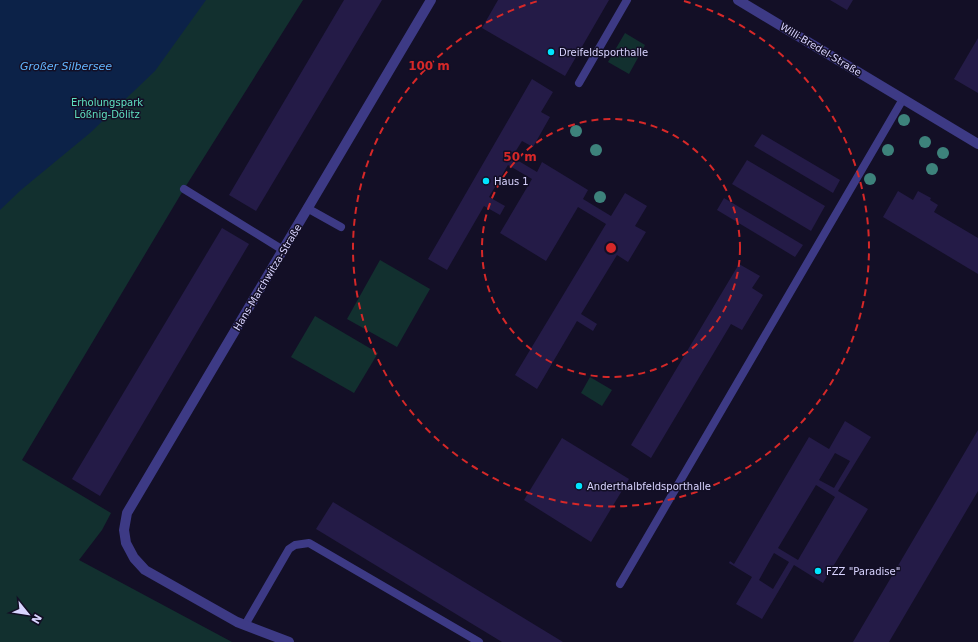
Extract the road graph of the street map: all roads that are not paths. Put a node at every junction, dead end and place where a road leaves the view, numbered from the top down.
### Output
1 (431, 0) edge
2 (627, 0) edge
3 (738, 0) edge
4 (579, 83) dead end
5 (903, 99) junction
6 (978, 144) edge
7 (184, 189) dead end
8 (308, 208) junction
9 (341, 227) dead end
10 (283, 250) junction
11 (620, 584) dead end
12 (245, 625) junction
13 (289, 642) edge
14 (479, 642) edge

1 - 8 street, Hans-Marchwitza-Straße
2 - 4 lane
3 - 5 street, Willi-Bredel-Straße
5 - 6 street, Willi-Bredel-Straße
5 - 11 lane
7 - 10 lane
8 - 9 lane
8 - 10 street, Hans-Marchwitza-Straße
10 - 12 street, Hans-Marchwitza-Straße
12 - 13 street
12 - 14 lane

